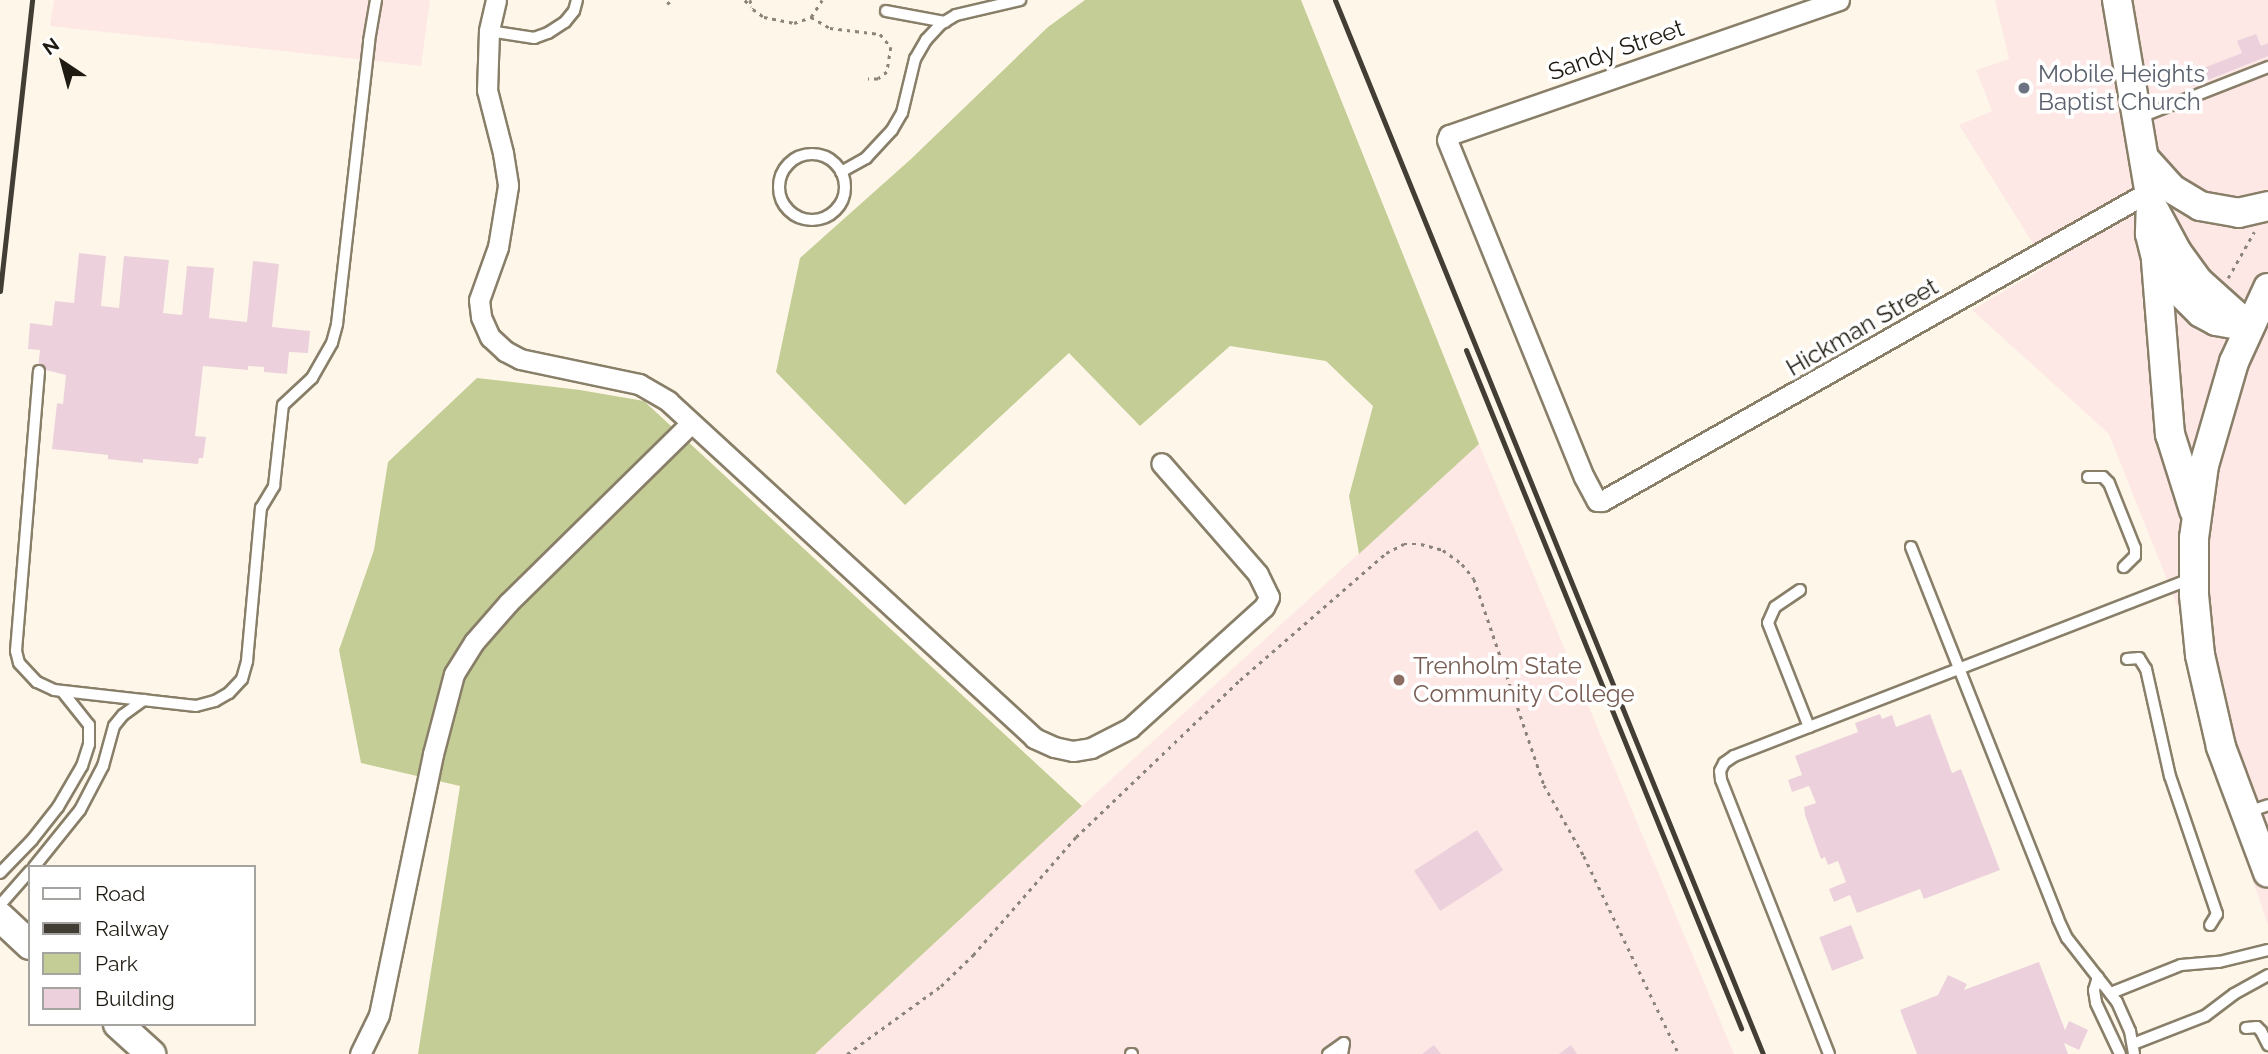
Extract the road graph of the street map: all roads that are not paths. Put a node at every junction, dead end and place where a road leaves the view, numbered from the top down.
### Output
1 (376, 0) edge
2 (495, 0) edge
3 (577, 0) edge
4 (1020, 0) edge
5 (1839, 0) edge
6 (2117, 0) edge
7 (886, 11) dead end
8 (945, 22) junction
9 (489, 31) junction
10 (2268, 67) edge
11 (2138, 118) junction
12 (2144, 158) junction
13 (842, 172) junction
14 (2150, 197) junction
15 (2263, 216) edge
16 (2156, 258) junction
17 (2268, 288) edge
18 (2259, 331) edge
19 (39, 371) dead end
20 (691, 423) junction
21 (1161, 463) dead end
22 (2088, 477) dead end
23 (1597, 501) joint
24 (2196, 516) junction
25 (1911, 547) dead end
26 (2124, 567) dead end
27 (2194, 578) junction
28 (1800, 590) dead end
29 (2127, 659) dead end
30 (1959, 668) junction
31 (62, 691) junction
32 (144, 700) junction
33 (1809, 727) junction
34 (2256, 809) edge
35 (36, 865) edge
36 (0, 873) edge
37 (28, 873) edge
38 (2268, 873) edge
39 (0, 905) edge
40 (0, 917) edge
41 (2210, 925) dead end
42 (28, 943) edge
43 (2268, 950) edge
44 (2268, 975) edge
45 (2098, 977) junction
46 (2111, 993) junction
47 (120, 1026) edge
48 (2246, 1028) dead end
49 (2268, 1045) edge
50 (2134, 1049) edge
51 (151, 1054) edge
52 (360, 1054) edge
53 (1328, 1054) edge
54 (1342, 1054) edge
55 (1829, 1054) edge
56 (2120, 1054) edge

1 - 32 lane
2 - 9 street
3 - 9 lane
4 - 8 lane
5 - 23 street, Sandy Street
6 - 11 main road
7 - 8 lane
8 - 13 lane
9 - 20 street
10 - 11 lane
11 - 12 main road
12 - 14 main road
12 - 15 main road
13 - 13 lane
14 - 16 main road
14 - 18 main road
14 - 23 street, Hickman Street
16 - 18 main road
16 - 24 main road
17 - 18 main road
18 - 24 main road
19 - 31 lane
20 - 21 street
20 - 52 street
22 - 26 lane
24 - 27 main road
25 - 30 lane
27 - 30 lane
27 - 34 main road
28 - 33 lane
29 - 41 lane
30 - 33 lane
30 - 45 lane
31 - 32 lane
31 - 36 lane
32 - 35 lane
33 - 55 lane
34 - 38 main road
37 - 39 lane
40 - 42 main road
43 - 46 lane
44 - 50 lane
45 - 46 lane
45 - 56 lane
46 - 50 lane
47 - 51 main road
48 - 49 lane
53 - 54 lane

